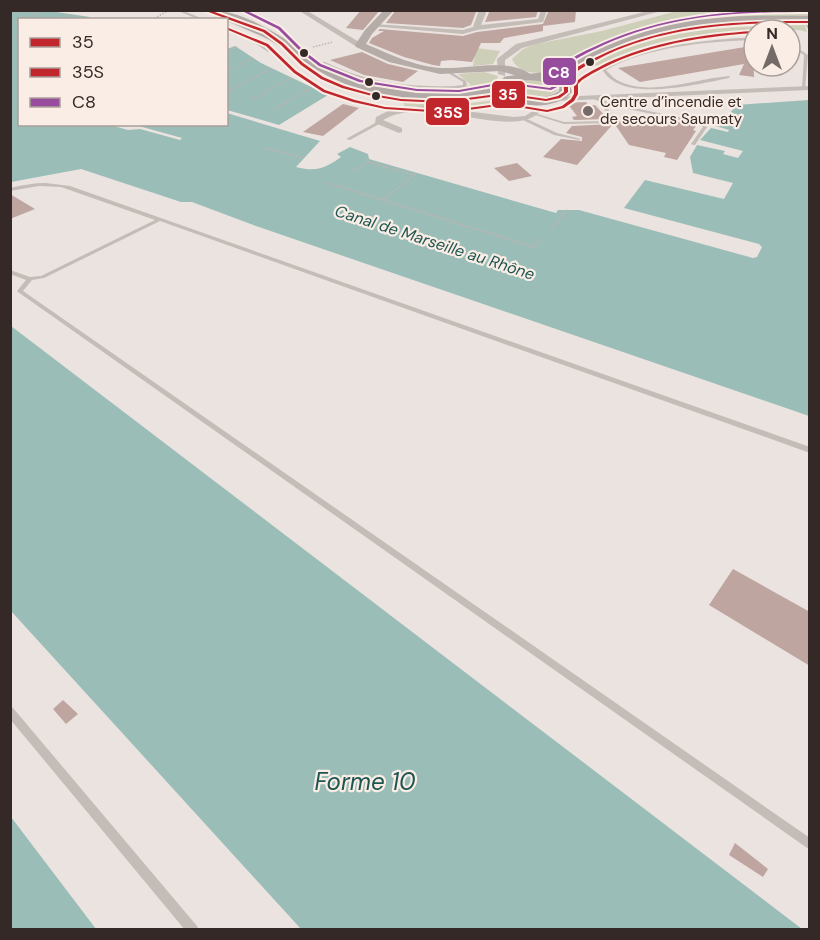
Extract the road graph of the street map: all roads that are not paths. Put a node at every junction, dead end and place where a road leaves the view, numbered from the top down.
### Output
1 (177, 10) edge
2 (202, 10) edge
3 (213, 10) edge
4 (301, 10) edge
5 (390, 10) edge
6 (544, 10) edge
7 (662, 10) edge
8 (483, 12) edge
9 (512, 16) dead end
10 (199, 18) edge
11 (227, 18) edge
12 (228, 18) edge
13 (543, 19) junction
14 (810, 21) edge
15 (248, 25) junction
16 (374, 26) junction
17 (476, 28) junction
18 (228, 29) edge
19 (742, 39) edge
20 (360, 45) junction
21 (269, 51) dead end
22 (802, 52) edge
23 (324, 63) dead end
24 (449, 72) junction
25 (535, 76) junction
26 (729, 77) dead end
27 (508, 82) junction
28 (566, 86) junction
29 (807, 88) edge
30 (614, 96) junction
31 (592, 97) junction
32 (551, 99) junction
33 (609, 104) junction
34 (535, 113) junction
35 (525, 119) junction
36 (378, 123) junction
37 (399, 130) dead end
38 (348, 139) dead end
39 (579, 139) dead end
40 (693, 144) dead end
41 (10, 190) edge
42 (159, 220) junction
43 (10, 272) edge
44 (30, 279) junction
45 (810, 450) edge
46 (10, 711) edge
47 (810, 845) edge
48 (193, 930) edge

1 - 10 lane
2 - 11 main road
3 - 15 main road
4 - 20 street
5 - 16 street
6 - 13 street
7 - 27 street
8 - 17 street
9 - 13 street
12 - 15 main road
13 - 17 street
14 - 25 main road
14 - 28 main road
15 - 27 main road
16 - 17 street
16 - 20 street
18 - 21 lane
19 - 26 lane
20 - 24 street
22 - 29 lane
23 - 24 lane
24 - 27 street
25 - 27 main road
25 - 28 main road
27 - 32 main road
27 - 34 street
28 - 30 street
28 - 32 main road
29 - 30 street
30 - 31 street
31 - 32 street
31 - 33 lane
32 - 34 street
33 - 34 lane
33 - 40 lane
34 - 35 street
35 - 36 street
35 - 39 lane
36 - 37 street
36 - 38 lane
41 - 42 lane
42 - 44 lane
42 - 45 lane
43 - 44 lane
44 - 47 lane
46 - 48 lane

